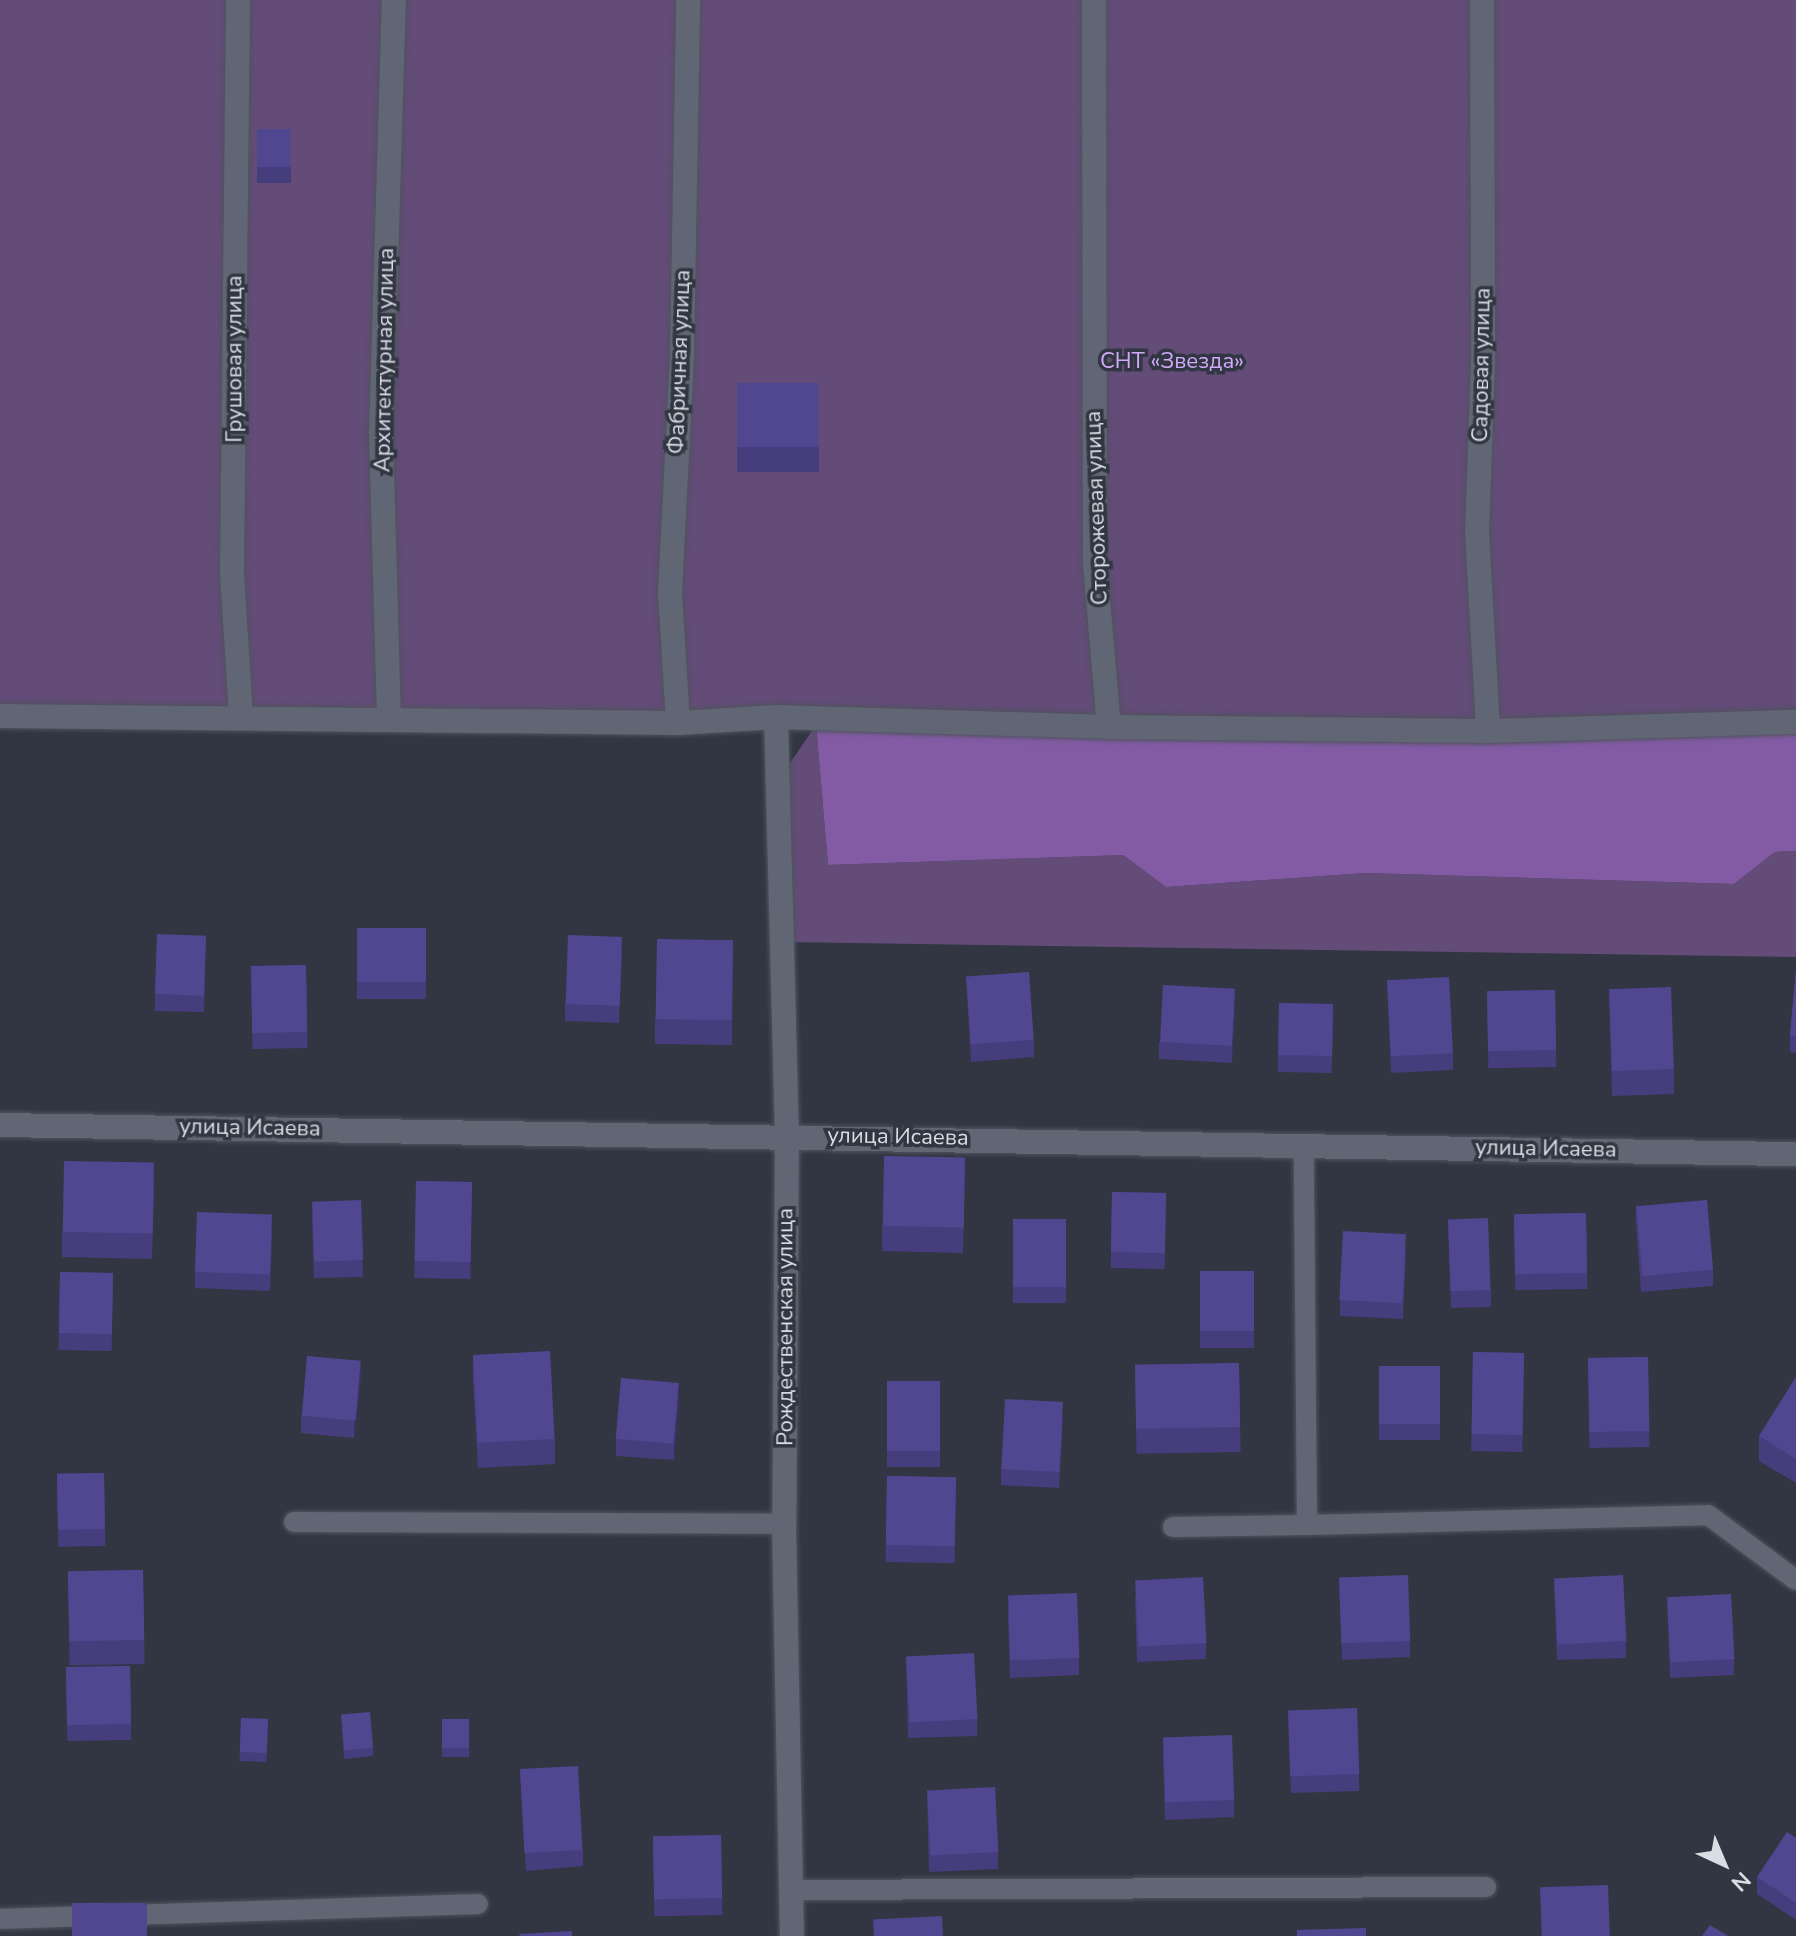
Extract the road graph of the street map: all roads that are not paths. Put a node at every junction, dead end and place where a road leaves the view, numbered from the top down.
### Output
1 (238, 0) edge
2 (394, 0) edge
3 (688, 0) edge
4 (1094, 0) edge
5 (1482, 0) edge
6 (0, 716) edge
7 (776, 717) junction
8 (241, 718) junction
9 (389, 720) junction
10 (1796, 722) edge
11 (678, 723) junction
12 (1109, 727) junction
13 (1488, 731) junction
14 (0, 1125) edge
15 (787, 1135) junction
16 (1304, 1145) junction
17 (1796, 1154) edge
18 (294, 1522) dead end
19 (784, 1524) junction
20 (1307, 1525) junction
21 (1173, 1527) dead end
22 (1796, 1580) edge
23 (1486, 1887) dead end
24 (790, 1890) junction
25 (478, 1904) dead end
26 (0, 1919) edge
27 (792, 1936) edge

1 - 8 street, Грушовая улица
2 - 9 street, Архитектурная улица
3 - 11 street, Фабричная улица
4 - 12 street, Сторожевая улица
5 - 13 street, Садовая улица
6 - 8 street
7 - 11 street
7 - 12 street
7 - 15 street, Рождественская улица
8 - 9 street
9 - 11 street
10 - 13 street
12 - 13 street
14 - 15 street, улица Исаева
15 - 16 street, улица Исаева
15 - 19 street, Рождественская улица
16 - 17 street, улица Исаева
16 - 20 lane
18 - 19 lane
19 - 24 street, Рождественская улица
20 - 21 lane
20 - 22 lane
23 - 24 lane
24 - 27 street, Рождественская улица
25 - 26 lane

